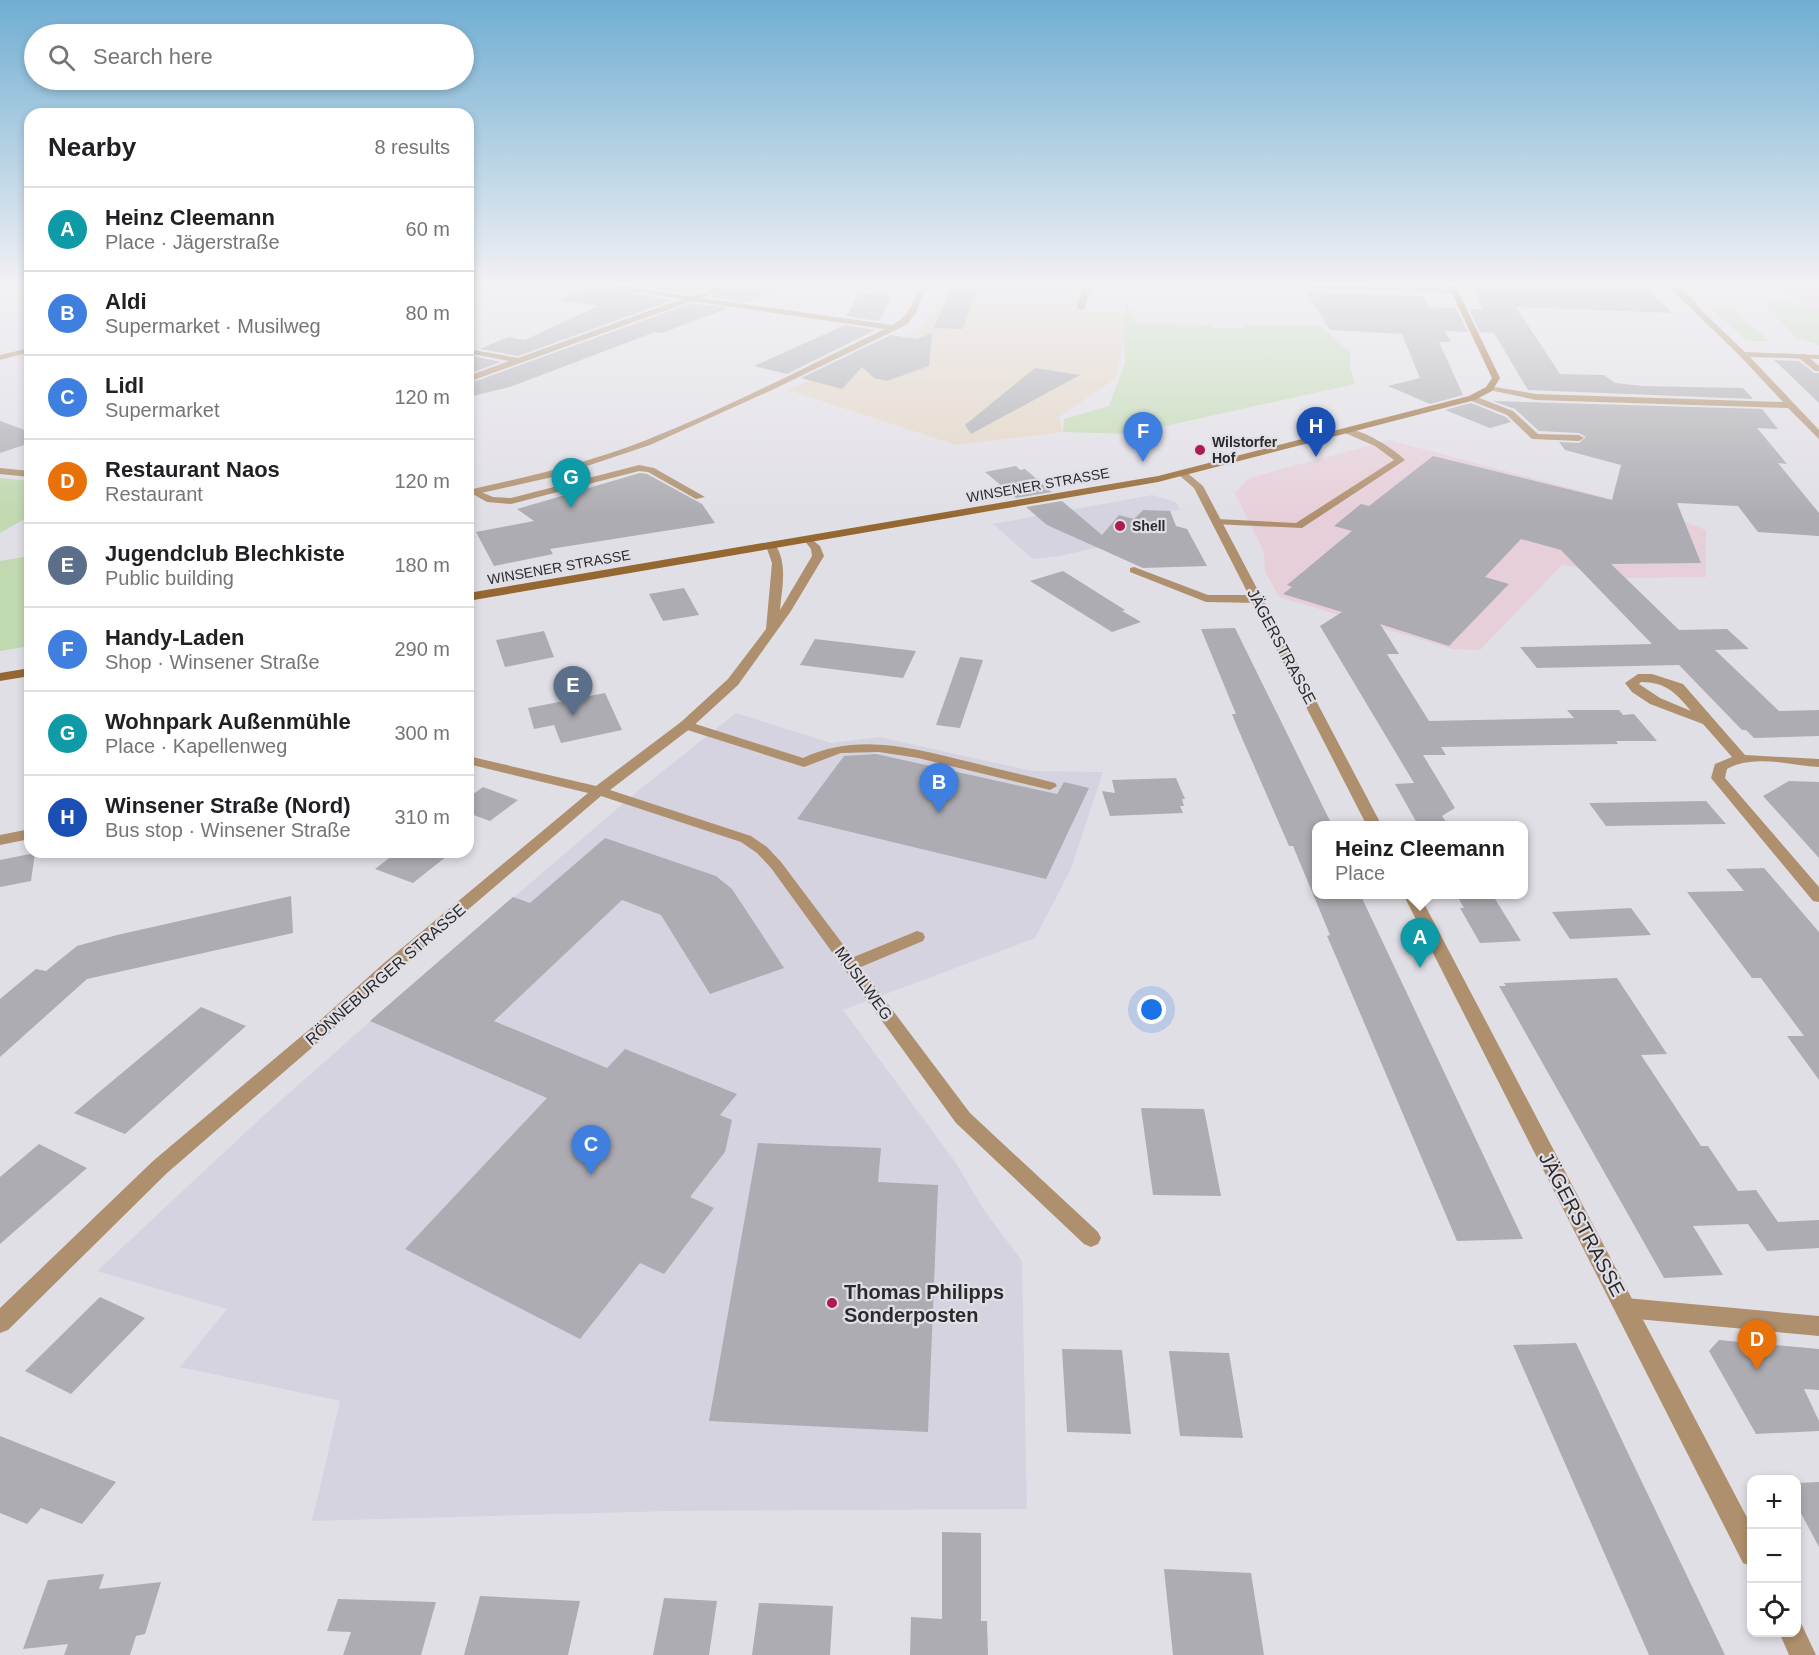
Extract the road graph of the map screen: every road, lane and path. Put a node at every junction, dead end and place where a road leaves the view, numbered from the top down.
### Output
1 (518, 362) edge
2 (822, 362) edge
3 (1490, 362) edge
4 (1751, 362) edge
5 (474, 377) edge
6 (1489, 389) junction
7 (1472, 398) junction
8 (1792, 405) junction
9 (1348, 431) junction
10 (1819, 436) edge
11 (1579, 438) dead end
12 (572, 469) junction
13 (0, 471) edge
14 (24, 473) edge
15 (1182, 473) junction
16 (584, 483) junction
17 (474, 491) edge
18 (474, 493) edge
19 (700, 496) dead end
20 (1216, 522) junction
21 (809, 540) junction
22 (771, 546) junction
23 (1134, 570) dead end
24 (474, 596) edge
25 (1257, 599) junction
26 (772, 629) junction
27 (24, 673) edge
28 (0, 677) edge
29 (1708, 721) junction
30 (686, 725) junction
31 (1740, 758) junction
32 (474, 761) edge
33 (1819, 764) edge
34 (1050, 786) dead end
35 (599, 791) junction
36 (1373, 821) edge
37 (24, 835) edge
38 (0, 840) edge
39 (1819, 897) edge
40 (1414, 899) edge
41 (917, 937) dead end
42 (850, 966) junction
43 (1091, 1238) dead end
44 (1626, 1308) junction
45 (0, 1323) edge
46 (1819, 1326) edge
47 (1747, 1544) edge
48 (1794, 1637) edge
49 (1803, 1655) edge

1 - 5 street
2 - 12 street
3 - 6 main road
4 - 8 street
6 - 7 main road, WINSENER STRASSE
6 - 8 street
7 - 9 main road, WINSENER STRASSE
7 - 11 street
8 - 10 street
9 - 15 main road, WINSENER STRASSE
9 - 20 street
12 - 16 street
12 - 17 street
13 - 14 street
15 - 20 street, JÄGERSTRASSE
15 - 21 main road, WINSENER STRASSE
16 - 18 street
16 - 19 street
20 - 25 street, JÄGERSTRASSE
21 - 22 main road, WINSENER STRASSE
21 - 26 street, RÖNNEBURGER STRASSE
22 - 24 main road, WINSENER STRASSE
22 - 26 street
23 - 25 street
25 - 36 street, JÄGERSTRASSE
26 - 30 street, RÖNNEBURGER STRASSE
27 - 28 main road
29 - 29 street
29 - 31 street
30 - 34 street
30 - 35 street, RÖNNEBURGER STRASSE
31 - 33 street
31 - 39 street
32 - 35 street, MUSILWEG
35 - 42 street, MUSILWEG
35 - 45 street, RÖNNEBURGER STRASSE
37 - 38 street
40 - 44 street, JÄGERSTRASSE
41 - 42 street
42 - 43 street, MUSILWEG
44 - 46 street
44 - 47 street, JÄGERSTRASSE
48 - 49 street

